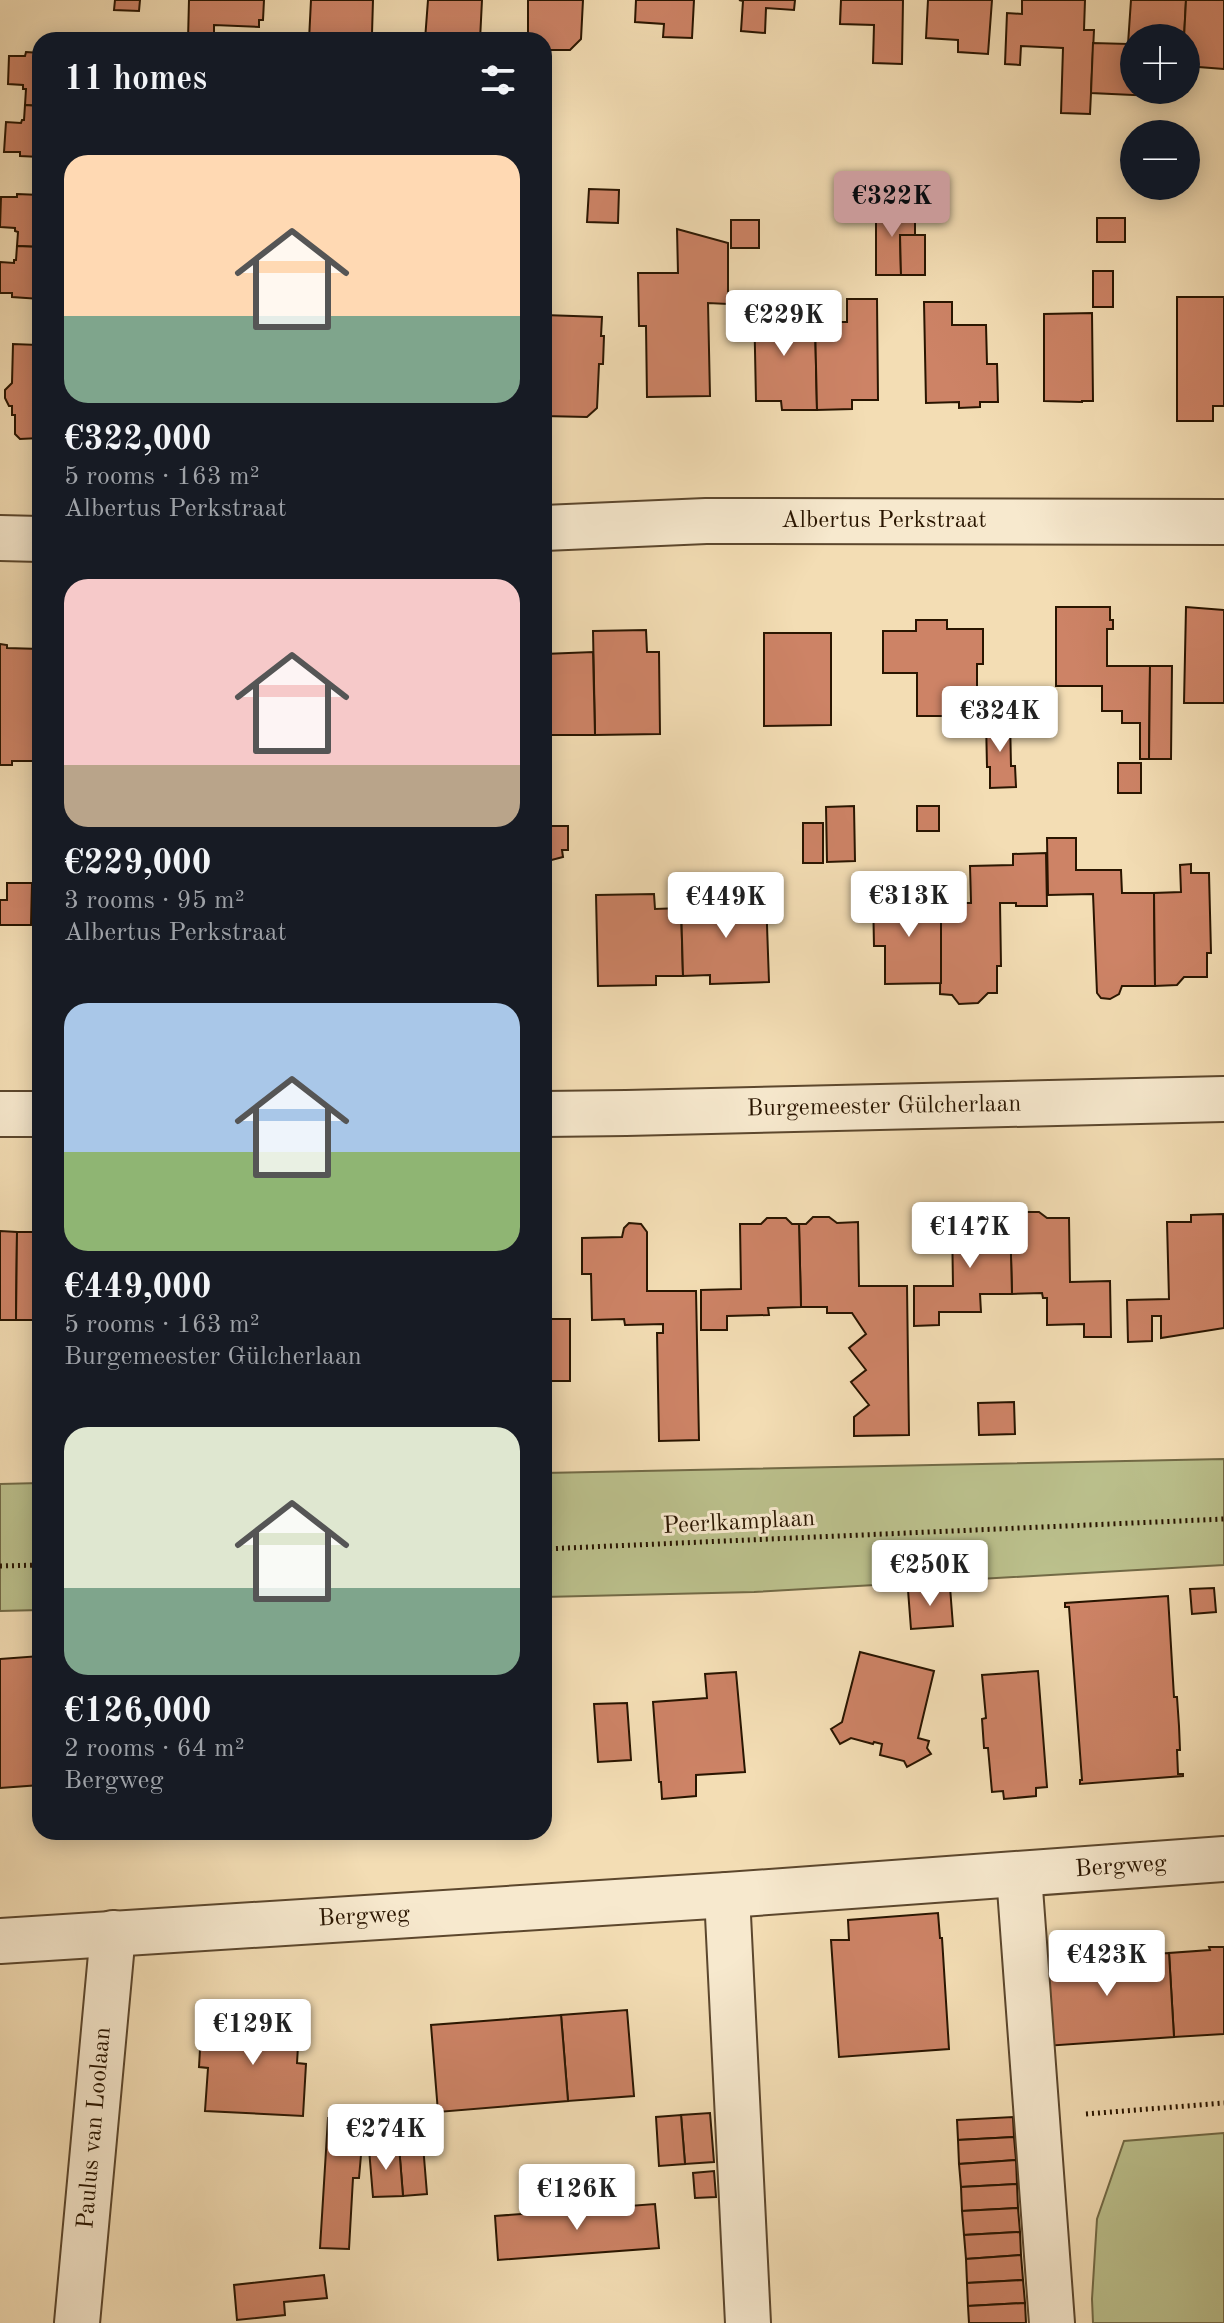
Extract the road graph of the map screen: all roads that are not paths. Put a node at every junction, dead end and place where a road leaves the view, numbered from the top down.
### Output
1 (1224, 522) edge
2 (552, 528) edge
3 (0, 538) edge
4 (32, 539) edge
5 (1224, 1099) edge
6 (0, 1114) edge
7 (32, 1114) edge
8 (552, 1114) edge
9 (1224, 1859) edge
10 (1019, 1875) junction
11 (727, 1895) junction
12 (113, 1933) junction
13 (0, 1941) edge
14 (77, 2323) edge
15 (748, 2323) edge
16 (1052, 2323) edge

1 - 2 street, Albertus Perkstraat
3 - 4 street
5 - 8 street, Burgemeester Gülcherlaan
6 - 7 street
9 - 10 street, Bergweg
10 - 11 street, Bergweg
10 - 16 street
11 - 12 street, Bergweg
11 - 15 street
12 - 13 street, Bergweg
12 - 14 street, Paulus van Loolaan

